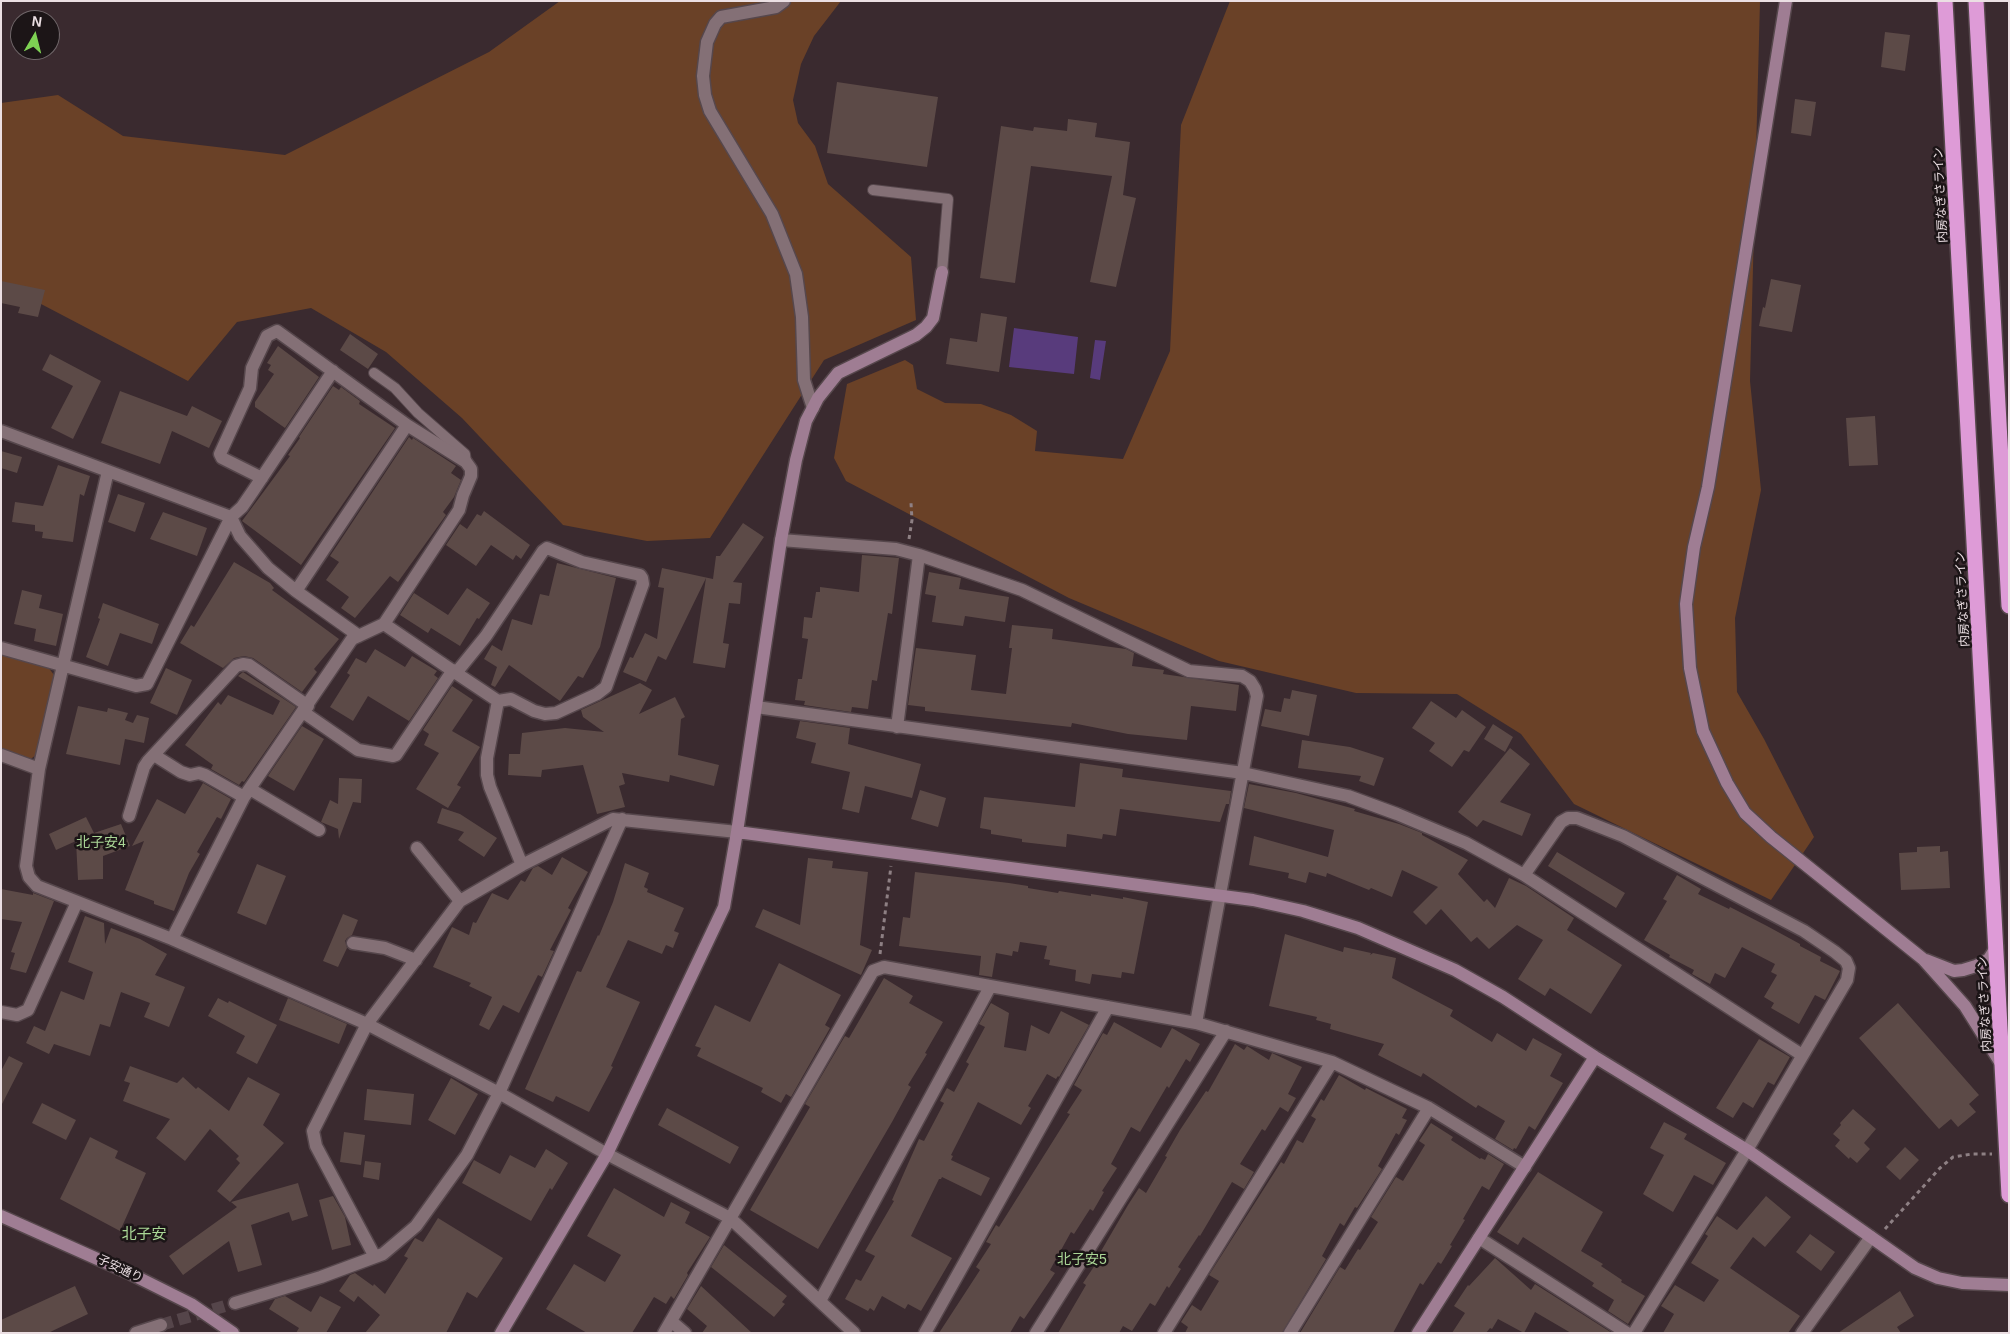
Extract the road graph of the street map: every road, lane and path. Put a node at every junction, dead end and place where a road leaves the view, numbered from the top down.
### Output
1 (784, 1) edge
2 (1786, 1) edge
3 (1945, 1) edge
4 (1976, 1) edge
5 (873, 190) dead end
6 (942, 272) joint
7 (333, 371) junction
8 (374, 373) dead end
9 (813, 408) junction
10 (407, 424) junction
11 (1, 431) edge
12 (466, 462) junction
13 (108, 471) junction
14 (262, 478) junction
15 (911, 503) dead end
16 (231, 517) junction
17 (781, 540) junction
18 (907, 552) junction
19 (920, 555) junction
20 (296, 591) junction
21 (2009, 606) edge
22 (384, 624) junction
23 (359, 636) junction
24 (1, 648) edge
25 (63, 666) junction
26 (454, 671) junction
27 (498, 700) junction
28 (756, 707) junction
29 (306, 709) junction
30 (897, 727) junction
31 (1, 755) edge
32 (154, 755) junction
33 (39, 769) junction
34 (1243, 773) junction
35 (247, 793) junction
36 (129, 816) dead end
37 (622, 819) junction
38 (319, 830) dead end
39 (737, 832) junction
40 (417, 848) dead end
41 (892, 863) dead end
42 (522, 865) junction
43 (1524, 874) junction
44 (1220, 895) junction
45 (460, 901) junction
46 (77, 902) junction
47 (172, 939) junction
48 (353, 944) dead end
49 (1996, 946) junction
50 (1924, 959) junction
51 (416, 960) junction
52 (878, 970) junction
53 (990, 987) junction
54 (1108, 1007) junction
55 (1, 1012) edge
56 (1196, 1023) junction
57 (367, 1024) junction
58 (1226, 1031) junction
59 (1802, 1055) junction
60 (1595, 1057) junction
61 (1332, 1062) junction
62 (2003, 1067) junction
63 (499, 1093) junction
64 (1429, 1108) junction
65 (1747, 1150) junction
66 (607, 1154) junction
67 (1996, 1154) dead end
68 (1525, 1167) junction
69 (2009, 1195) edge
70 (1, 1216) edge
71 (730, 1218) junction
72 (1877, 1234) junction
73 (1479, 1238) junction
74 (375, 1257) junction
75 (2009, 1285) edge
76 (820, 1301) junction
77 (235, 1303) tunnel mouth
78 (671, 1321) junction
79 (161, 1325) tunnel mouth
80 (136, 1333) edge
81 (234, 1333) edge
82 (501, 1333) edge
83 (664, 1333) edge
84 (685, 1333) edge
85 (854, 1333) edge
86 (925, 1333) edge
87 (1036, 1333) edge
88 (1164, 1333) edge
89 (1290, 1333) edge
90 (1418, 1333) edge
91 (1627, 1333) edge
92 (1634, 1333) edge
93 (1802, 1333) edge

1 - 9 street
2 - 50 street
3 - 49 highway, 内房なぎさライン
4 - 21 highway
5 - 6 lane
6 - 9 street
7 - 10 street
7 - 14 street
7 - 14 street
8 - 12 lane
9 - 17 street
10 - 12 street
10 - 20 street
11 - 13 street
12 - 22 street
13 - 16 street
13 - 25 street
14 - 16 street
15 - 18 path
16 - 20 street
16 - 25 street
17 - 18 street
17 - 28 street
18 - 19 street
19 - 30 street
19 - 34 street
20 - 23 street
22 - 23 street
22 - 26 street
23 - 29 street
24 - 25 street
25 - 33 street
26 - 27 street
26 - 27 street
26 - 29 street
27 - 42 street
28 - 30 street
28 - 39 street
29 - 32 street
29 - 35 street
30 - 34 street
31 - 33 street
32 - 35 street
32 - 36 street
33 - 46 street
34 - 43 street
34 - 44 street
35 - 38 street
35 - 47 street
37 - 39 street
37 - 42 street
37 - 63 street
39 - 44 street
39 - 66 street
40 - 45 street
41 - 52 path
42 - 45 street
43 - 59 street
43 - 59 street
44 - 56 street
44 - 60 street
45 - 51 street
46 - 47 street
46 - 55 street
47 - 57 street
48 - 51 street
49 - 50 street
49 - 62 highway, 内房なぎさライン
50 - 62 street
51 - 57 street
52 - 53 street
52 - 71 street
53 - 54 street
53 - 76 street
54 - 56 street
54 - 86 street
56 - 58 street
57 - 63 street
57 - 74 street
58 - 61 street
58 - 87 street
59 - 65 street
60 - 65 street
60 - 68 street
61 - 64 street
61 - 88 street
62 - 69 highway, 内房なぎさライン
63 - 66 street
63 - 74 street
64 - 68 street
64 - 89 street
65 - 72 street
65 - 92 street
66 - 71 street
66 - 82 street
67 - 72 path
68 - 73 street
70 - 81 street, 子安通り
71 - 76 street
71 - 78 street
72 - 75 street
72 - 93 street
73 - 90 street
73 - 91 street
74 - 77 street
76 - 85 street
78 - 83 street
78 - 84 street
79 - 80 street

